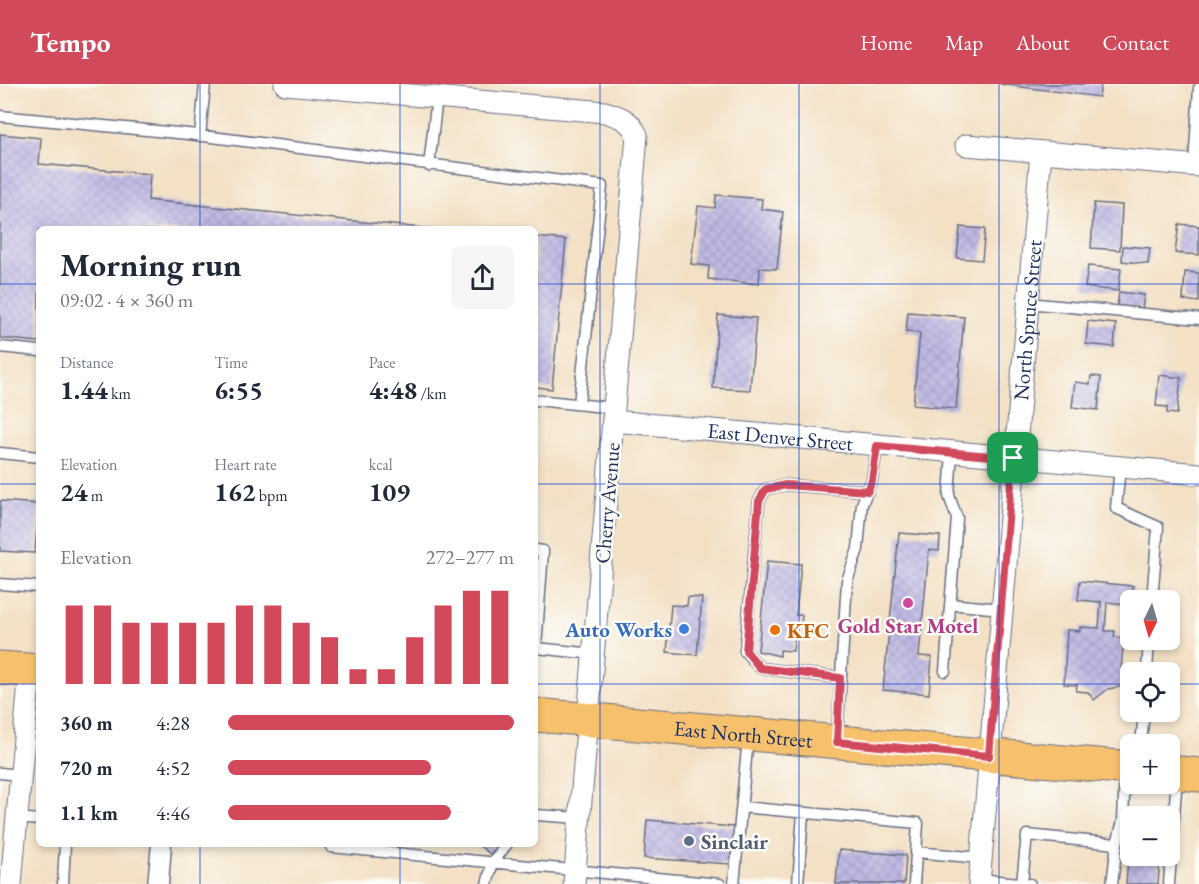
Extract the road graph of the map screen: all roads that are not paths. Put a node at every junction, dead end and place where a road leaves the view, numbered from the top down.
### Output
1 (205, 84) edge
2 (285, 84) edge
3 (1194, 84) edge
4 (1199, 90) edge
5 (437, 98) junction
6 (0, 116) edge
7 (200, 136) junction
8 (966, 145) dead end
9 (1041, 152) junction
10 (429, 166) junction
11 (1196, 166) edge
12 (1027, 303) junction
13 (1199, 319) edge
14 (0, 347) edge
15 (36, 351) edge
16 (538, 400) edge
17 (579, 404) junction
18 (614, 414) junction
19 (877, 446) junction
20 (952, 452) junction
21 (0, 453) edge
22 (36, 457) edge
23 (1013, 458) junction
24 (1120, 468) junction
25 (1199, 474) edge
26 (868, 491) junction
27 (538, 550) edge
28 (0, 584) edge
29 (36, 587) edge
30 (1153, 590) edge
31 (950, 604) junction
32 (1001, 609) junction
33 (538, 620) edge
34 (538, 648) edge
35 (595, 654) junction
36 (23, 670) edge
37 (945, 671) dead end
38 (840, 678) junction
39 (538, 715) edge
40 (589, 719) junction
41 (749, 734) junction
42 (837, 742) junction
43 (989, 756) junction
44 (1120, 760) edge
45 (1182, 773) edge
46 (10, 774) edge
47 (1176, 806) edge
48 (742, 807) junction
49 (803, 813) junction
50 (538, 815) edge
51 (17, 818) junction
52 (580, 818) junction
53 (36, 820) edge
54 (1120, 837) edge
55 (1117, 844) junction
56 (7, 845) edge
57 (65, 847) edge
58 (157, 847) edge
59 (166, 847) edge
60 (331, 847) dead end
61 (505, 847) edge
62 (916, 852) junction
63 (981, 858) junction
64 (493, 862) junction
65 (1170, 866) edge
66 (575, 877) edge
67 (979, 882) edge
68 (11, 884) edge
69 (63, 884) edge
70 (153, 884) edge
71 (163, 884) edge
72 (487, 884) edge
73 (720, 884) edge
74 (734, 884) edge
75 (798, 884) edge
76 (914, 884) edge
77 (1026, 884) edge
78 (1112, 884) edge
79 (1169, 884) edge

1 - 7 lane
2 - 5 street
3 - 4 lane
4 - 11 lane
5 - 10 lane
5 - 18 street, Cherry Avenue
6 - 7 lane
7 - 10 lane
8 - 9 street
9 - 11 street
9 - 12 street, North Spruce Street
10 - 17 lane
12 - 13 lane
12 - 23 street, North Spruce Street
14 - 15 lane
16 - 17 lane
17 - 18 lane
18 - 19 street, East Denver Street
18 - 35 street, Cherry Avenue
19 - 20 street, East Denver Street
19 - 26 lane
20 - 23 street, East Denver Street
20 - 31 lane
21 - 22 lane
23 - 24 street, East Denver Street
23 - 32 street, North Spruce Street
24 - 25 street, East Denver Street
24 - 30 lane
26 - 38 lane
26 - 38 lane
27 - 33 lane
28 - 29 lane
31 - 32 lane
31 - 37 lane
32 - 43 street, North Spruce Street
34 - 35 lane
35 - 40 street, Cherry Avenue
36 - 46 street
38 - 42 lane
39 - 40 main road, East North Street
40 - 41 main road, East North Street
40 - 52 street, Cherry Avenue
41 - 42 main road, East North Street
41 - 48 lane
42 - 43 main road, East North Street
43 - 44 main road, East North Street
43 - 63 street, North Spruce Street
45 - 47 lane
46 - 51 street
48 - 49 lane
48 - 74 lane
49 - 62 lane
49 - 75 lane
50 - 52 lane
51 - 53 lane
51 - 56 street
52 - 66 street, Cherry Avenue
54 - 55 lane
55 - 77 lane
55 - 78 lane
56 - 68 street
57 - 69 lane
58 - 70 lane
59 - 71 lane
60 - 64 lane
61 - 64 lane
62 - 63 lane
62 - 76 lane
63 - 67 street, North Spruce Street
64 - 66 lane
64 - 72 lane
65 - 79 lane
66 - 73 lane
67 - 77 lane

